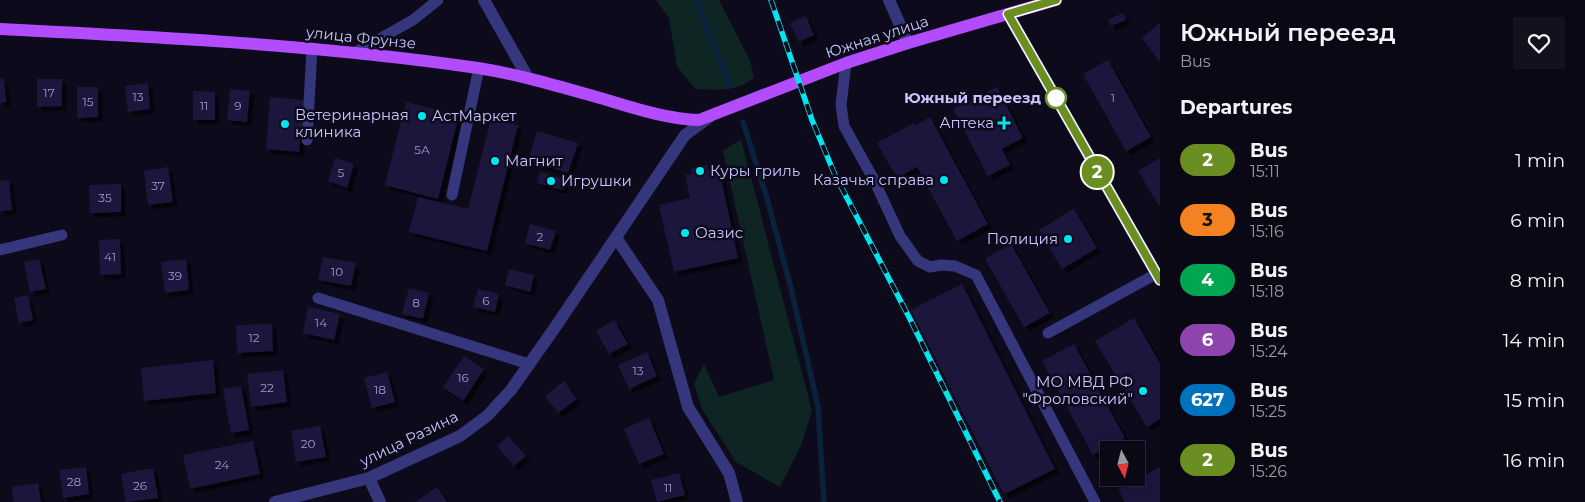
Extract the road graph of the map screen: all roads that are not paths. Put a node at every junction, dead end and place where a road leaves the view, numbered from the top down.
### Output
1 (438, 0) edge
2 (484, 0) edge
3 (889, 0) edge
4 (1056, 0) edge
5 (1008, 14) junction
6 (0, 29) edge
7 (908, 43) junction
8 (312, 48) junction
9 (356, 52) junction
10 (846, 63) junction
11 (479, 68) junction
12 (528, 78) junction
13 (711, 116) junction
14 (307, 140) dead end
15 (452, 195) dead end
16 (62, 235) dead end
17 (617, 239) junction
18 (0, 250) edge
19 (1158, 277) edge
20 (318, 298) dead end
21 (1048, 333) dead end
22 (529, 364) junction
23 (369, 478) junction
24 (275, 502) edge
25 (380, 502) edge
26 (736, 502) edge
27 (1095, 502) edge

1 - 9 lane
2 - 12 street
3 - 7 street
4 - 5 main road, Южная улица
5 - 7 main road, Южная улица
5 - 19 street
6 - 8 main road, улица Фрунзе
7 - 10 main road, Южная улица
8 - 9 main road, улица Фрунзе
8 - 14 lane
9 - 11 main road, улица Фрунзе
10 - 13 main road, Южная улица
10 - 27 lane
11 - 12 main road, улица Фрунзе
11 - 15 lane
12 - 13 main road, улица Фрунзе
13 - 17 street, улица Разина
16 - 18 lane
17 - 22 street, улица Разина
17 - 26 street
19 - 21 lane
20 - 22 lane
22 - 23 street, улица Разина
23 - 24 street, улица Разина
23 - 25 street

